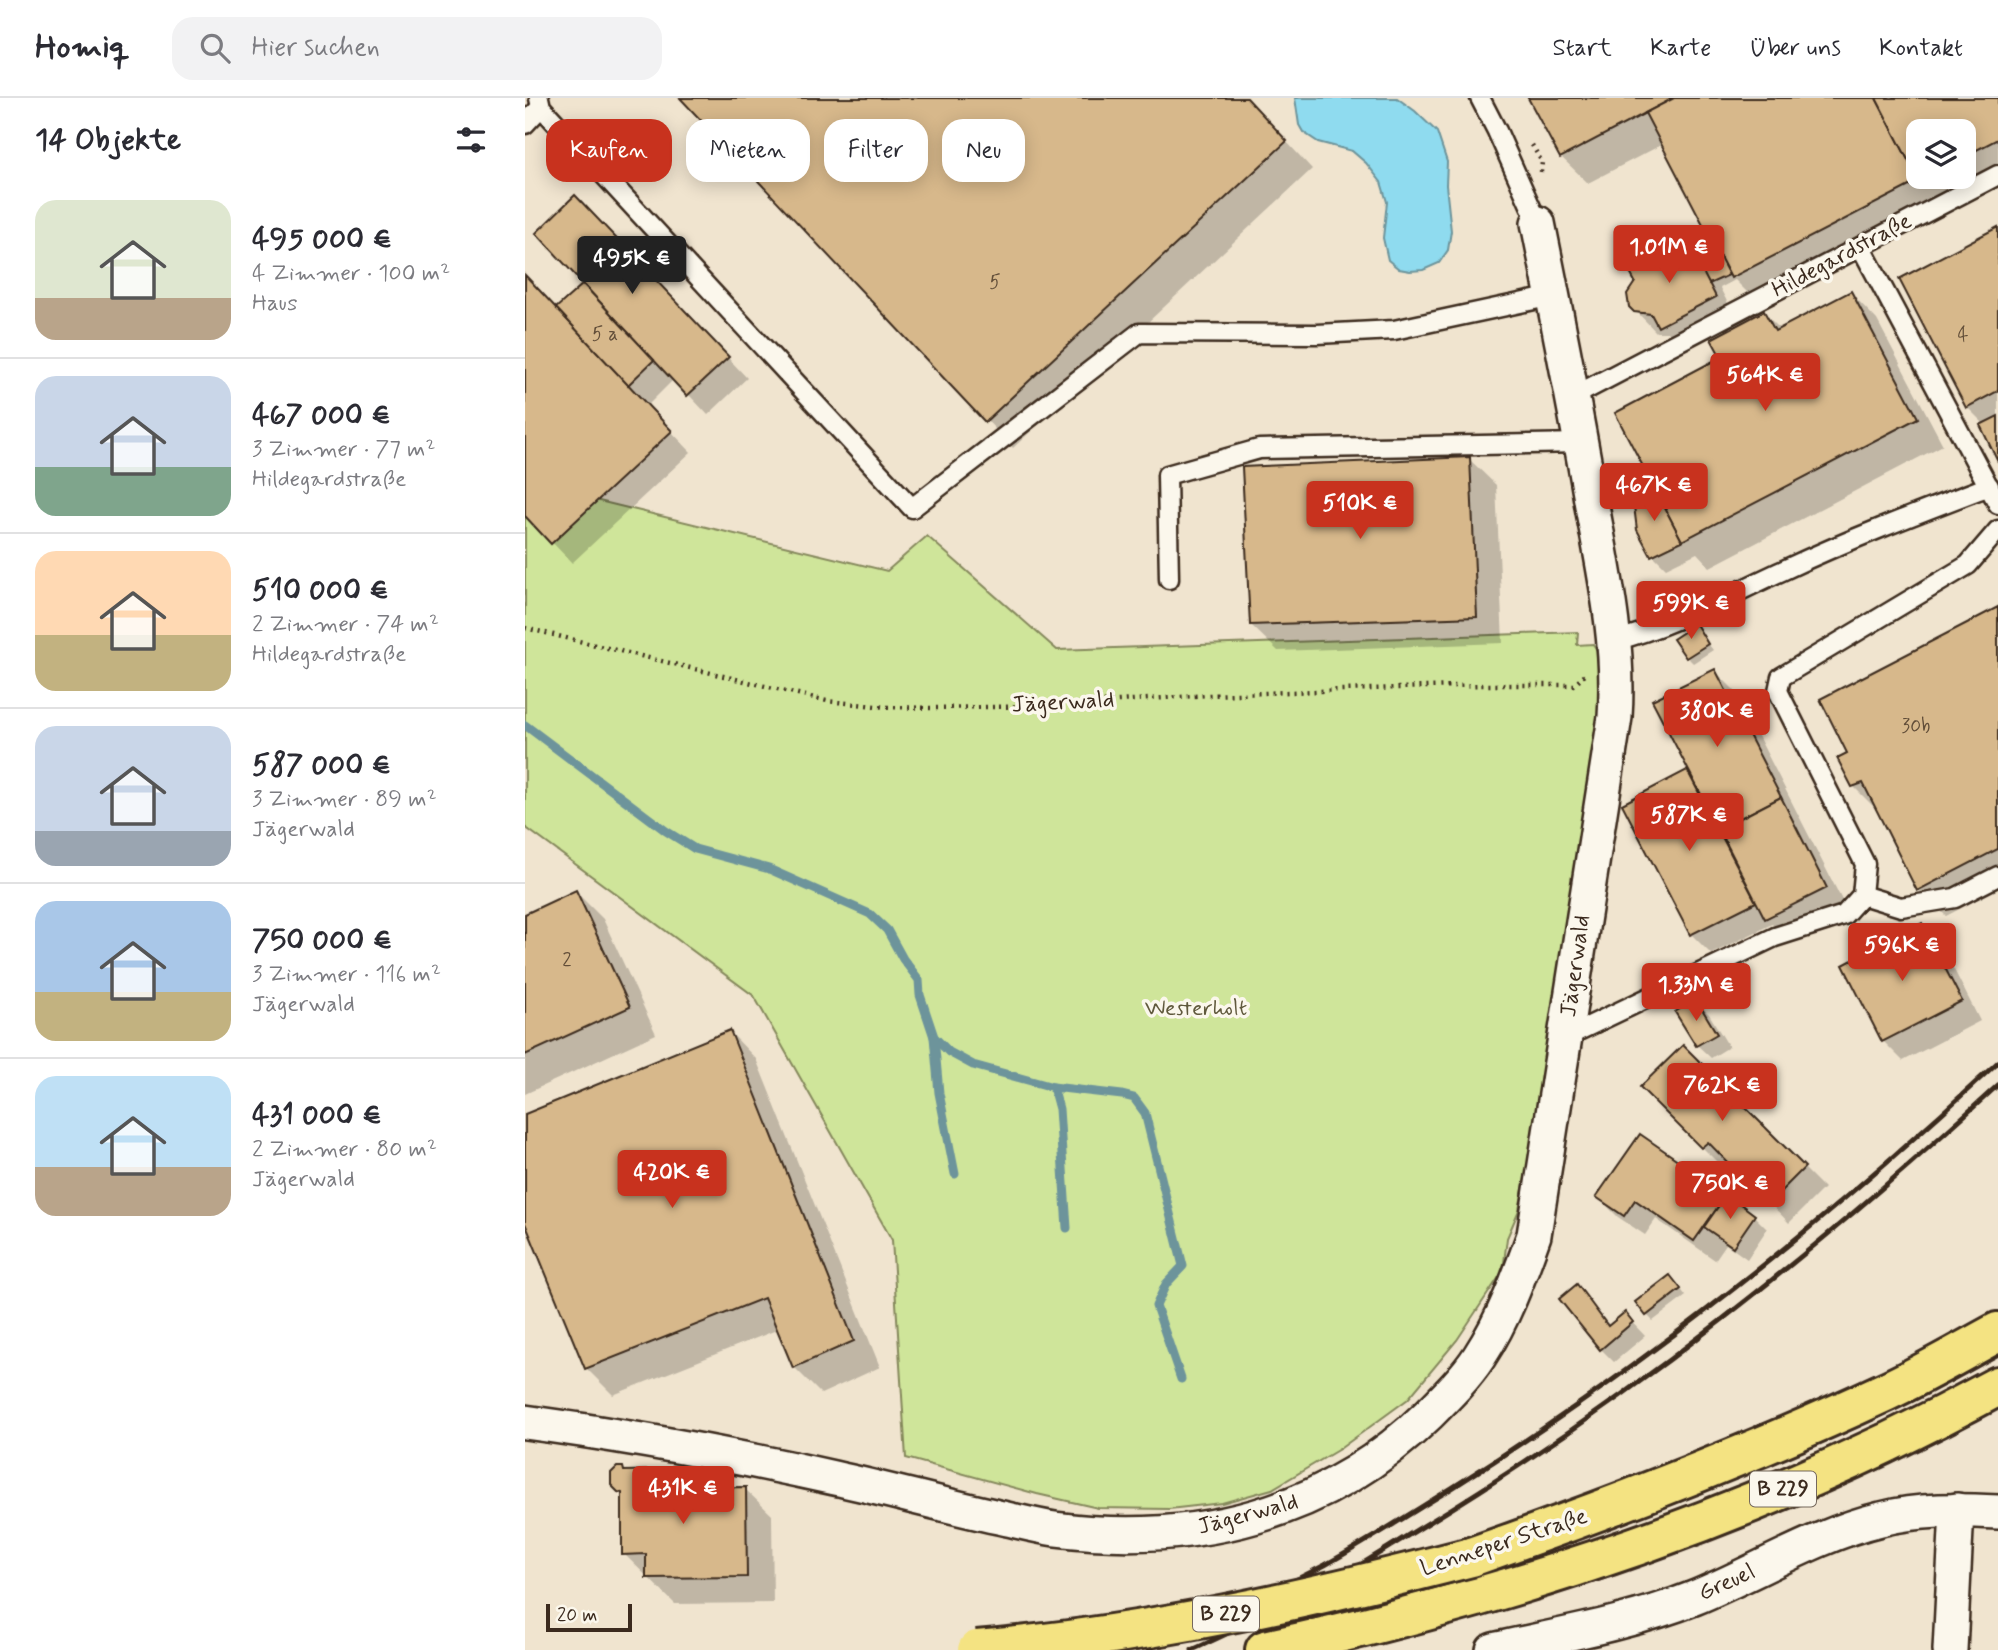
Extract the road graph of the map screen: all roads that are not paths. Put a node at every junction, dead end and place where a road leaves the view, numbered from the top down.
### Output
1 (1480, 98) edge
2 (540, 102) edge
3 (525, 124) edge
4 (1998, 175) edge
5 (1538, 223) joint
6 (1861, 247) junction
7 (1553, 296) junction
8 (1574, 396) junction
9 (1582, 443) junction
10 (1989, 486) junction
11 (1998, 504) edge
12 (1998, 530) edge
13 (1169, 579) dead end
14 (1614, 646) junction
15 (1998, 876) edge
16 (1863, 895) junction
17 (1566, 1037) junction
18 (1998, 1332) edge
19 (1998, 1385) edge
20 (525, 1422) edge
21 (1957, 1510) junction
22 (1998, 1512) edge
23 (977, 1650) edge
24 (1265, 1650) edge
25 (1493, 1650) edge
26 (1950, 1650) edge

1 - 5 lane
2 - 3 lane
2 - 7 lane
4 - 6 lane, Hildegardstraße
5 - 7 street
6 - 8 lane, Hildegardstraße
6 - 10 lane
7 - 8 street
8 - 9 street
9 - 13 lane
9 - 14 street
10 - 11 lane
10 - 14 lane
12 - 16 lane
14 - 17 street, Jägerwald
15 - 16 lane
16 - 17 lane
17 - 20 street, Jägerwald
18 - 23 main road, Lenneper Straße / B 229, bridge
19 - 24 main road, Lenneper Straße / B 229
21 - 22 street, Greuel
21 - 25 street, Greuel
21 - 26 street

